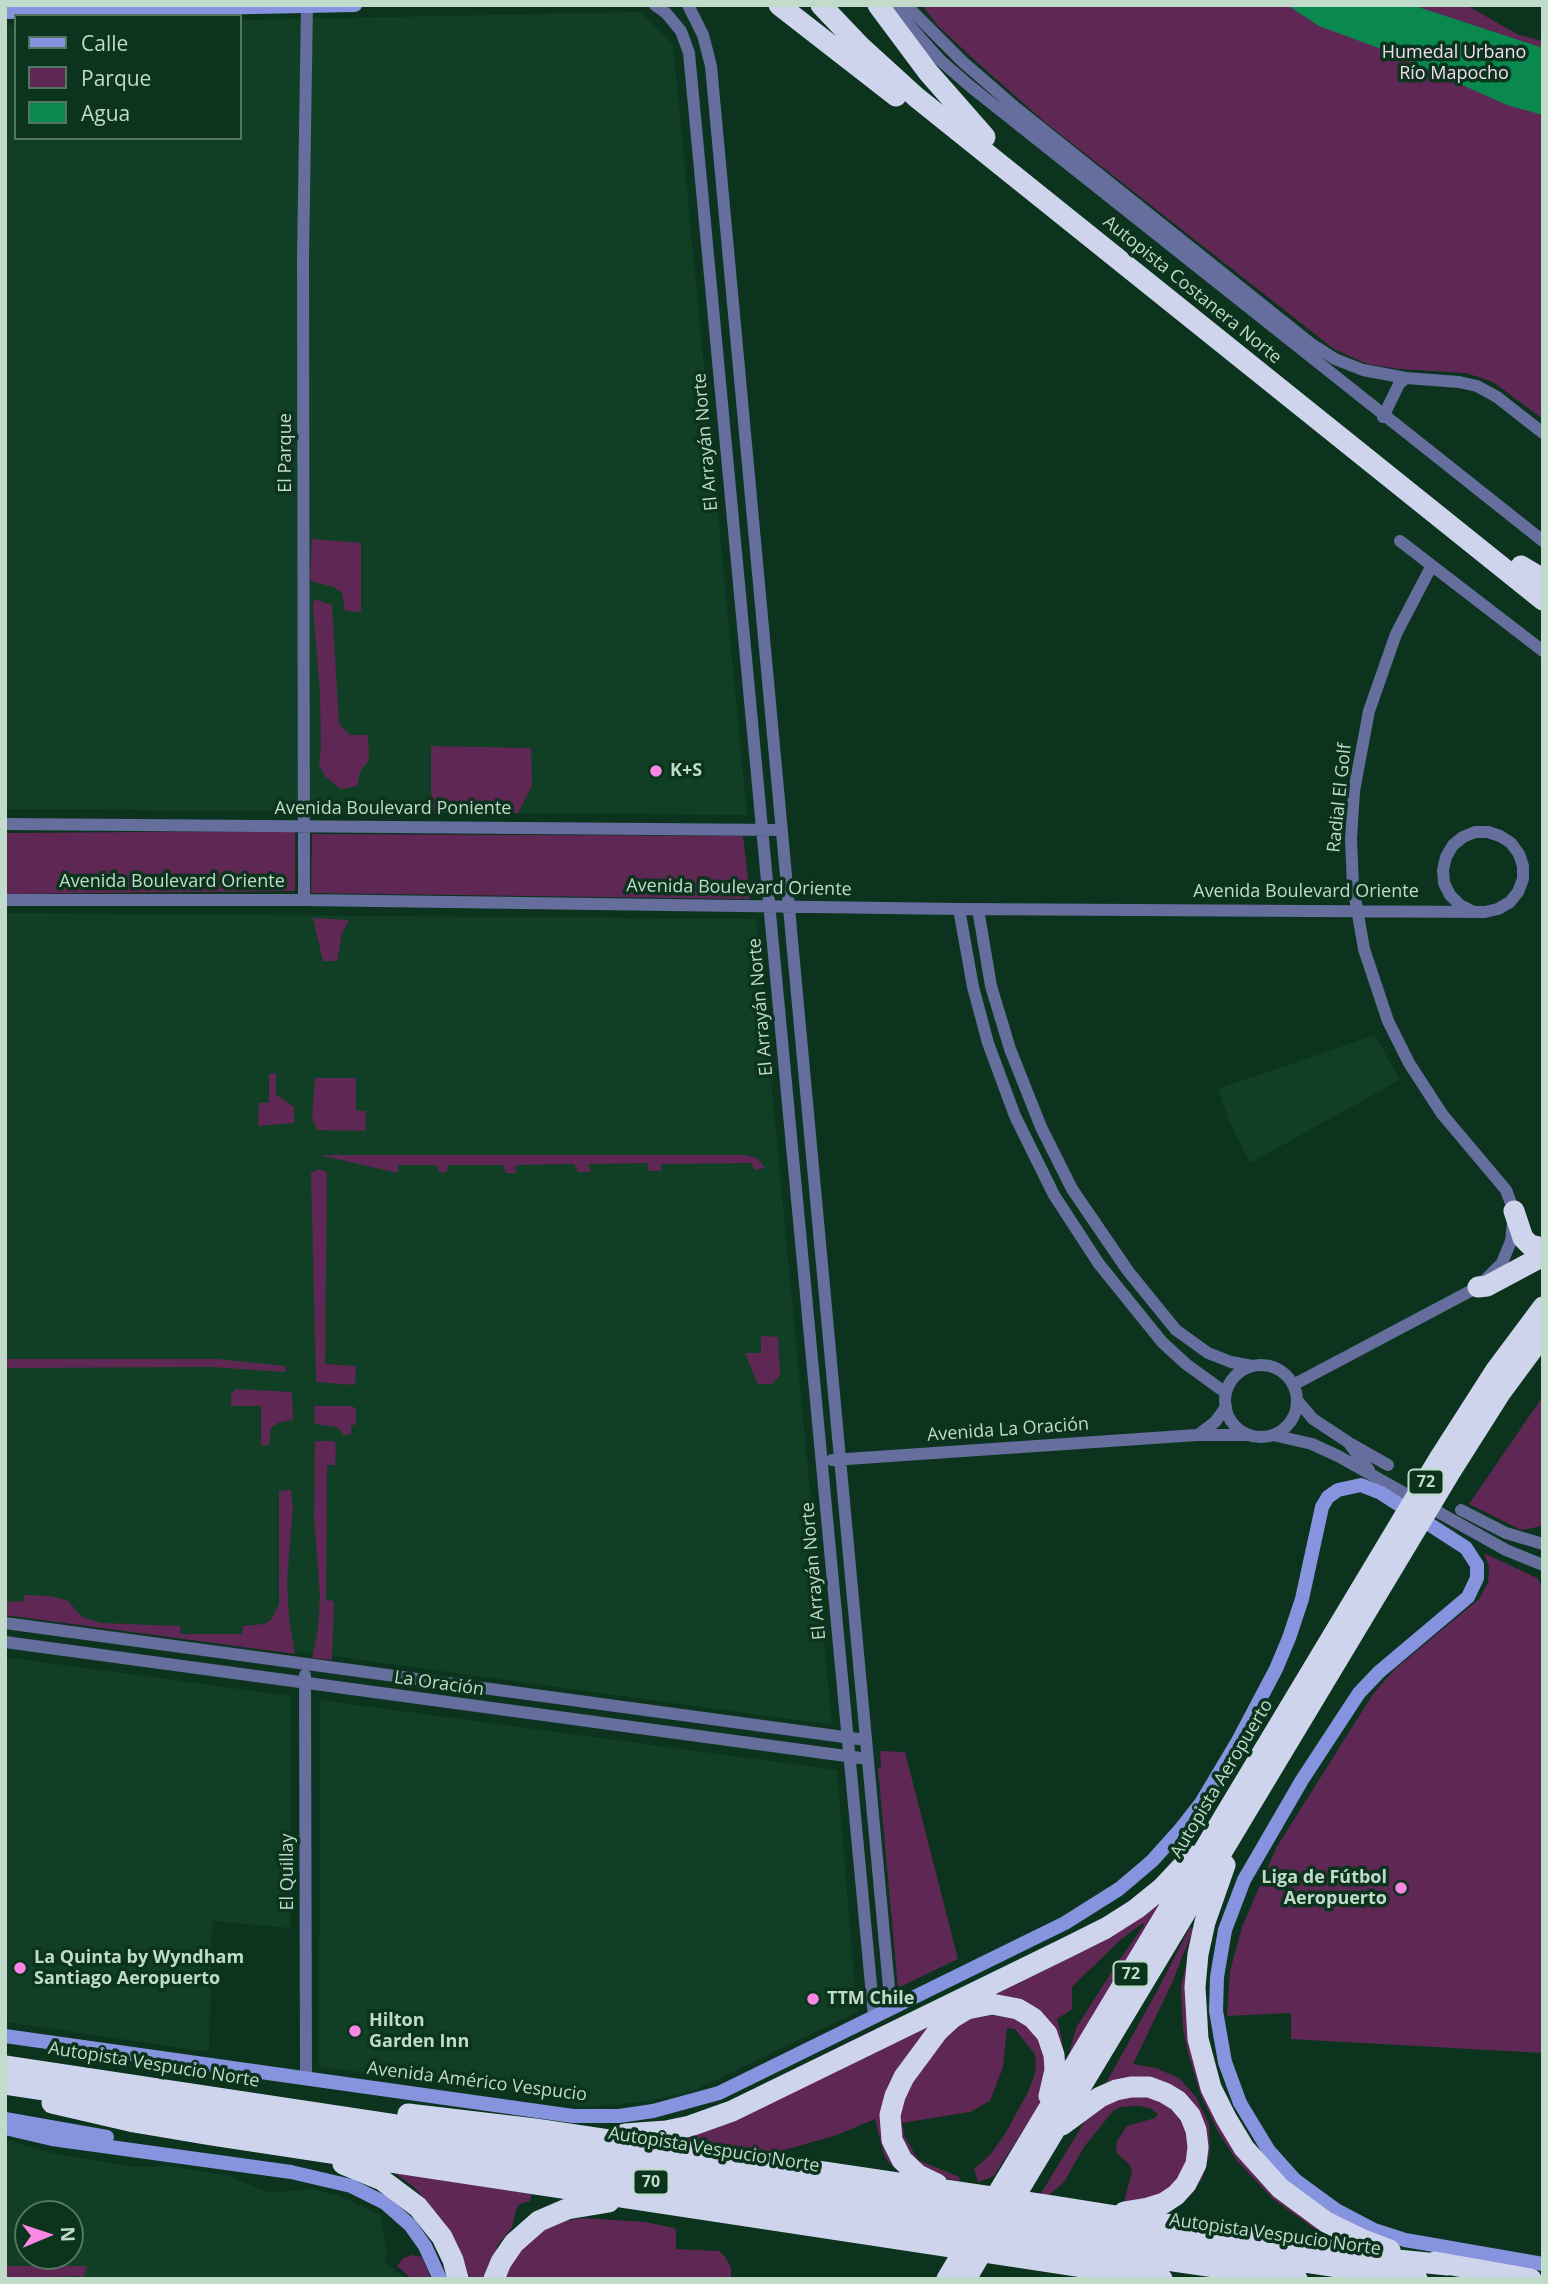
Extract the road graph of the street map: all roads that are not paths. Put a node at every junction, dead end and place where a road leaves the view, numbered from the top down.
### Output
1 (355, 5) edge
2 (655, 5) edge
3 (688, 5) edge
4 (779, 5) edge
5 (821, 5) edge
6 (838, 5) edge
7 (878, 5) edge
8 (891, 5) edge
9 (906, 5) edge
10 (307, 6) edge
11 (5, 12) edge
12 (963, 62) junction
13 (953, 72) junction
14 (985, 137) junction
15 (1028, 188) junction
16 (1406, 378) junction
17 (1383, 417) junction
18 (1543, 433) edge
19 (1400, 541) dead end
20 (1543, 541) edge
21 (1521, 566) junction
22 (1431, 567) junction
23 (1543, 579) edge
24 (1543, 584) edge
25 (1543, 600) edge
26 (1543, 651) edge
27 (5, 824) edge
28 (303, 826) junction
29 (762, 830) junction
30 (781, 830) junction
31 (5, 900) edge
32 (304, 900) junction
33 (769, 906) junction
34 (787, 906) junction
35 (959, 909) junction
36 (978, 909) junction
37 (1356, 910) junction
38 (1472, 911) junction
39 (1514, 1211) junction
40 (1543, 1248) edge
41 (1543, 1256) edge
42 (1478, 1287) junction
43 (1543, 1307) edge
44 (1543, 1335) edge
45 (1252, 1366) junction
46 (1293, 1385) junction
47 (1226, 1393) junction
48 (1297, 1401) junction
49 (1226, 1407) junction
50 (1198, 1435) junction
51 (1248, 1435) junction
52 (1273, 1436) junction
53 (1348, 1442) junction
54 (840, 1460) junction
55 (821, 1461) junction
56 (1388, 1465) dead end
57 (1381, 1478) junction
58 (1394, 1493) junction
59 (1461, 1510) dead end
60 (1450, 1527) junction
61 (1543, 1537) edge
62 (1529, 1541) junction
63 (1543, 1544) edge
64 (1541, 1566) edge
65 (5, 1623) edge
66 (5, 1642) edge
67 (306, 1665) junction
68 (305, 1684) junction
69 (847, 1738) junction
70 (866, 1740) junction
71 (848, 1757) junction
72 (868, 1759) junction
73 (1232, 1822) junction
74 (891, 2009) junction
75 (874, 2017) junction
76 (5, 2036) edge
77 (5, 2066) edge
78 (306, 2079) junction
79 (5, 2084) edge
80 (5, 2093) edge
81 (288, 2109) junction
82 (5, 2119) edge
83 (5, 2128) edge
84 (535, 2129) junction
85 (1044, 2131) junction
86 (291, 2147) junction
87 (164, 2153) junction
88 (962, 2193) junction
89 (643, 2200) junction
90 (1097, 2213) junction
91 (1543, 2264) edge
92 (1448, 2265) junction
93 (960, 2272) edge
94 (1120, 2275) edge
95 (440, 2279) edge
96 (458, 2279) edge
97 (494, 2279) edge
98 (1162, 2279) edge
99 (1297, 2279) edge
100 (1417, 2279) edge
101 (1531, 2279) edge

1 - 10 street
2 - 29 street, El Arrayán Norte
3 - 30 street, El Arrayán Norte
4 - 15 highway
5 - 15 highway, Autopista Costanera Norte
6 - 14 highway, Autopista Costanera Norte
7 - 14 highway
8 - 13 street
9 - 12 street
10 - 11 street
10 - 28 street, El Parque
12 - 13 street
12 - 16 street
13 - 17 street
14 - 21 highway, Autopista Costanera Norte
15 - 25 highway, Autopista Costanera Norte
16 - 17 street
16 - 18 street
17 - 20 street
19 - 22 street
21 - 23 highway
21 - 24 highway, Autopista Costanera Norte
22 - 26 street
22 - 37 street, Radial El Golf
27 - 28 street, Avenida Boulevard Poniente
28 - 29 street, Avenida Boulevard Poniente
28 - 32 street, El Parque
29 - 30 street, Avenida Boulevard Poniente
29 - 33 street, El Arrayán Norte
30 - 34 street, El Arrayán Norte
31 - 32 street, Avenida Boulevard Oriente
32 - 33 street, Avenida Boulevard Oriente
33 - 34 street, Avenida Boulevard Oriente
33 - 55 street, El Arrayán Norte
34 - 35 street, Avenida Boulevard Oriente
34 - 54 street, El Arrayán Norte
35 - 36 street, Avenida Boulevard Oriente
35 - 47 street
36 - 37 street, Avenida Boulevard Oriente
36 - 45 street
37 - 38 street, Avenida Boulevard Oriente
37 - 39 street, Radial El Golf
38 - 38 street
39 - 40 highway
39 - 42 street
41 - 42 highway
42 - 46 street
43 - 73 highway, Autopista Aeropuerto / 72
44 - 73 highway, Autopista Aeropuerto / 72
45 - 46 street
45 - 47 street
46 - 48 street
47 - 49 street
48 - 52 street
48 - 53 street
49 - 50 street
49 - 51 street
50 - 51 street, Avenida La Oración
50 - 54 street, Avenida La Oración
51 - 52 street
52 - 57 street
53 - 56 street
53 - 57 street
54 - 55 street, Avenida La Oración
54 - 70 street, El Arrayán Norte
55 - 69 street, El Arrayán Norte
57 - 58 street
58 - 60 street, Avenida Américo Vespucio
58 - 74 street, Avenida Américo Vespucio
59 - 62 street
60 - 64 street
60 - 91 street, Avenida Américo Vespucio
61 - 62 street
62 - 63 street
65 - 67 street, La Oración
66 - 68 street, La Oración
67 - 68 street, El Quillay
67 - 69 street, La Oración
68 - 71 street, La Oración
68 - 78 street, El Quillay
69 - 70 street, La Oración
69 - 71 street, El Arrayán Norte
70 - 72 street, El Arrayán Norte
71 - 72 street, La Oración
71 - 75 street, El Arrayán Norte
72 - 74 street, El Arrayán Norte
73 - 84 highway
73 - 85 highway, Autopista Aeropuerto / 72
73 - 92 highway
74 - 75 street, Avenida Américo Vespucio
75 - 78 street, Avenida Américo Vespucio
76 - 78 street, Avenida Américo Vespucio
77 - 81 highway, Autopista Vespucio Norte / 70
79 - 99 highway, 70
80 - 86 highway
81 - 84 highway
81 - 100 highway, Autopista Vespucio Norte / 70
82 - 87 street
83 - 87 street
84 - 88 highway
85 - 88 highway
85 - 90 highway
85 - 93 highway, Autopista Aeropuerto / 72
86 - 89 highway
86 - 96 highway
87 - 95 street
88 - 90 highway
89 - 94 highway
89 - 97 highway
90 - 92 highway
92 - 101 highway
94 - 98 highway

